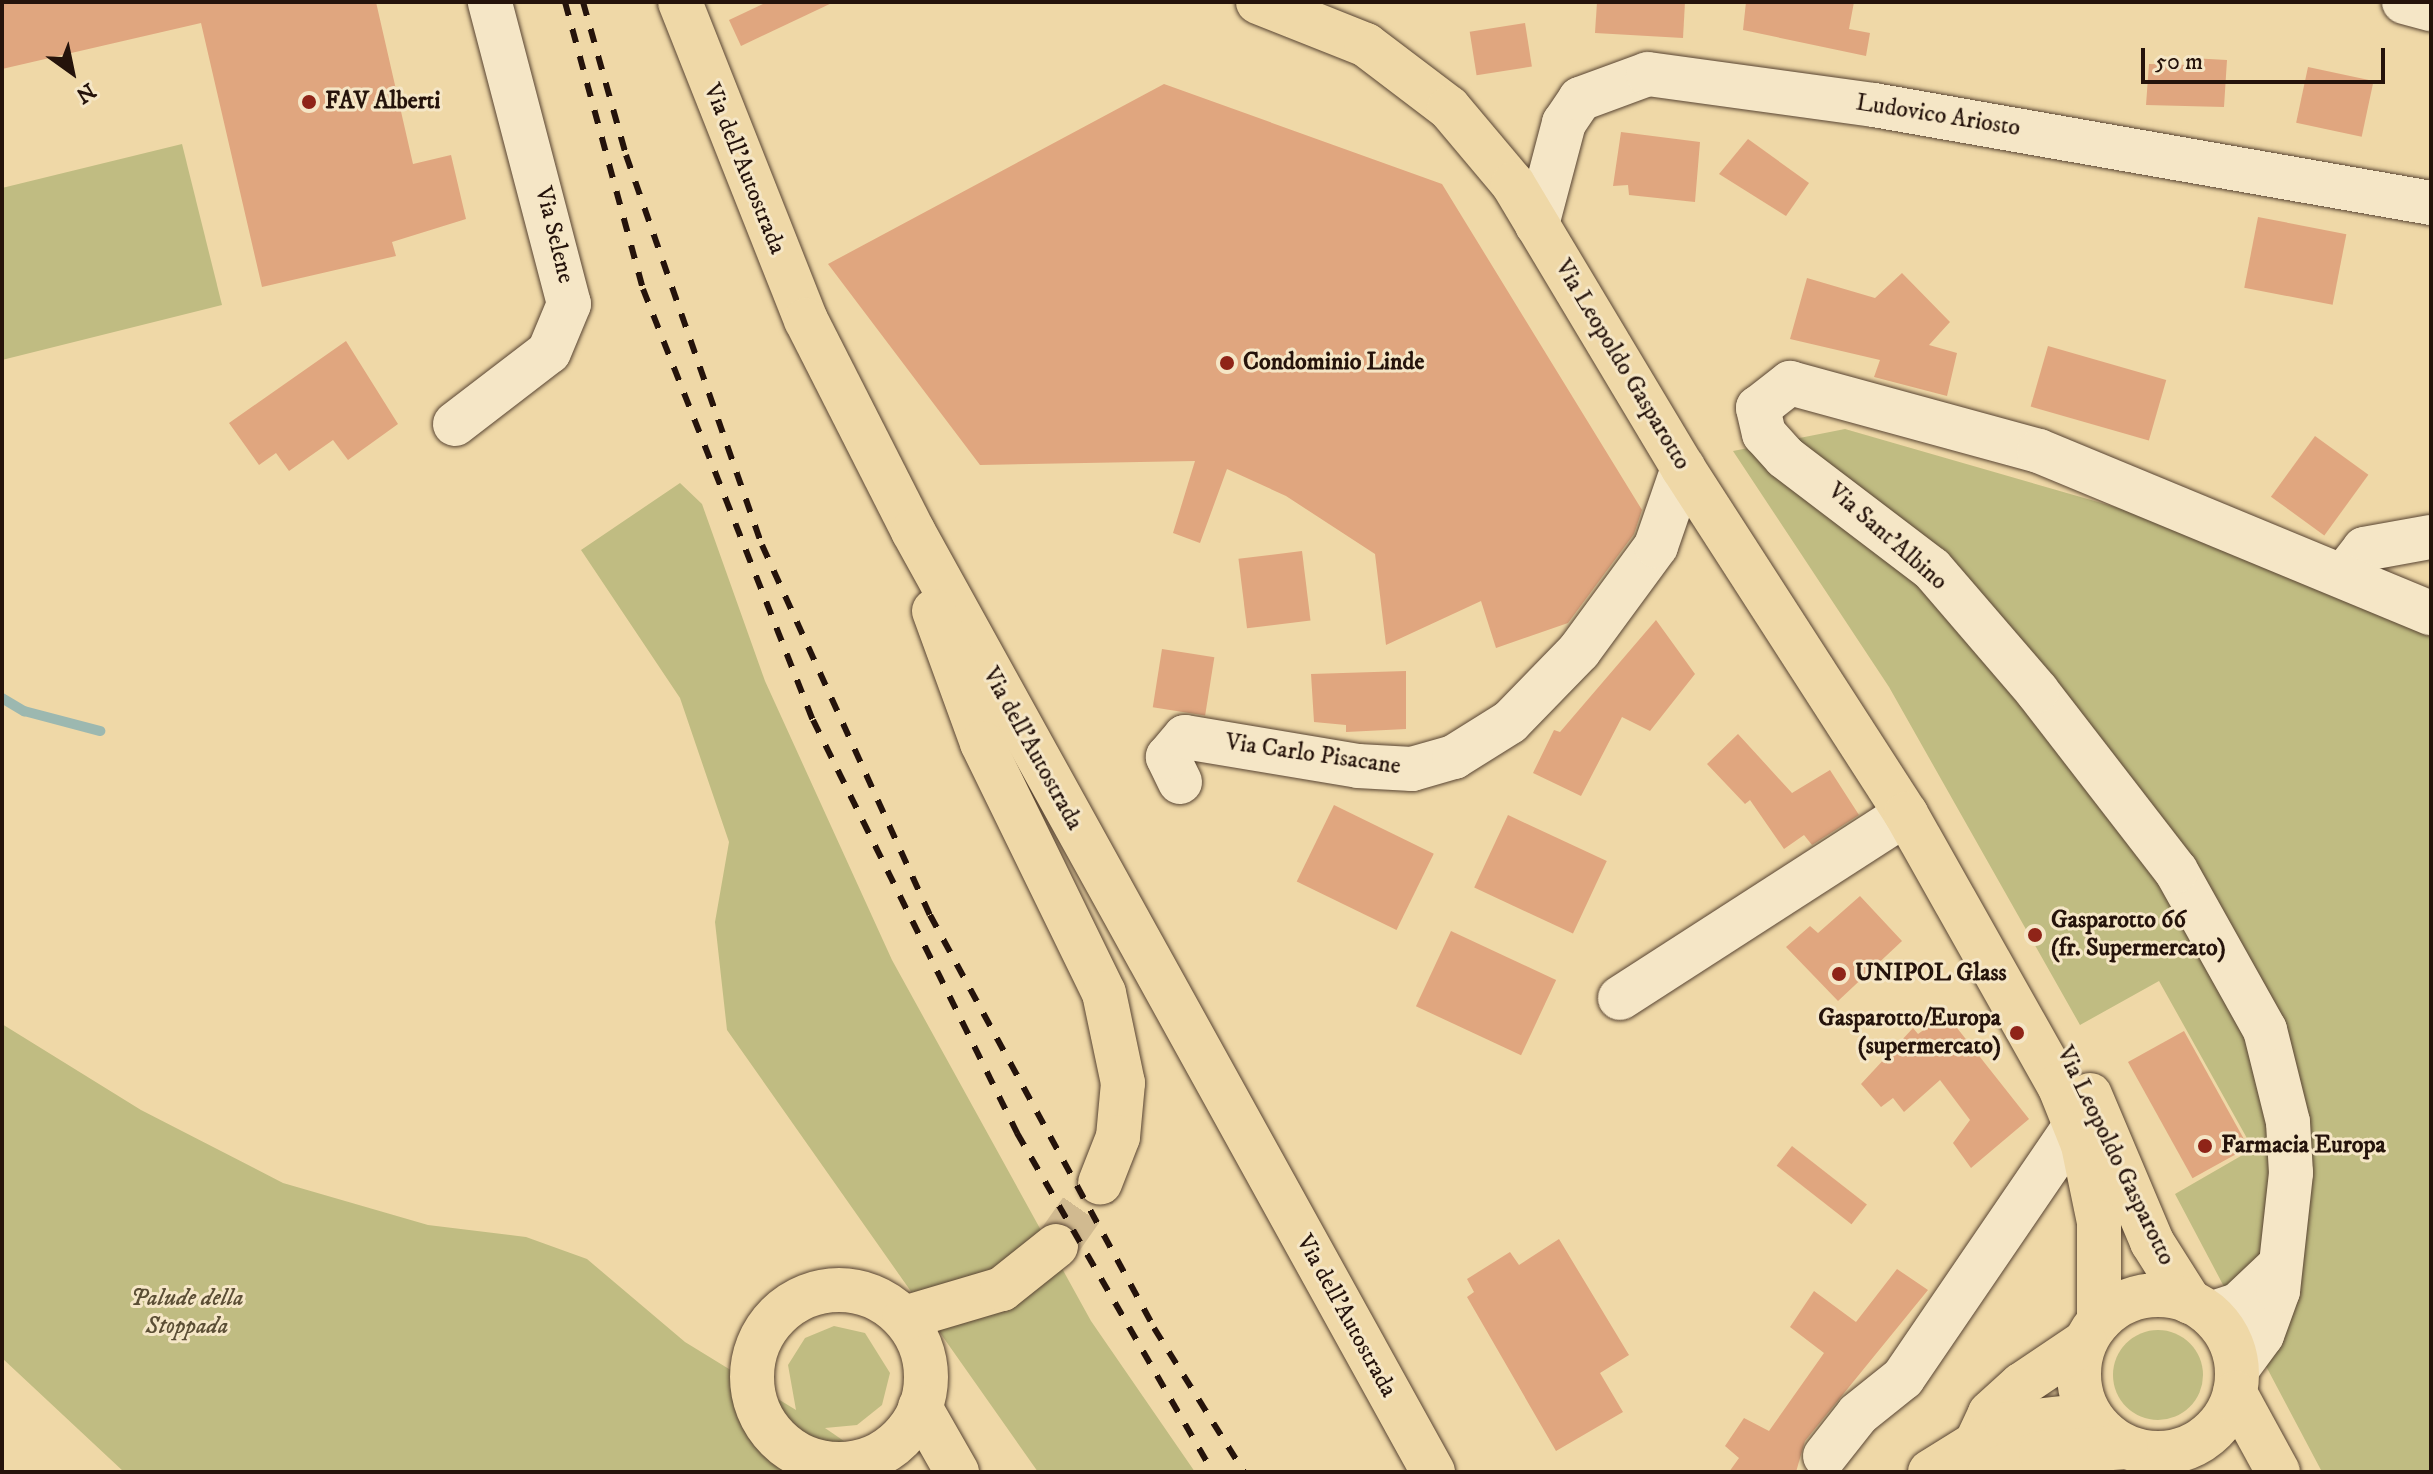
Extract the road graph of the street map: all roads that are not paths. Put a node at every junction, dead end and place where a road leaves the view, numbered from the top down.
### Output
1 (490, 2) edge
2 (680, 2) edge
3 (1258, 2) edge
4 (2404, 2) edge
5 (2431, 9) edge
6 (2431, 203) edge
7 (1537, 225) junction
8 (455, 424) dead end
9 (1683, 468) junction
10 (913, 531) junction
11 (2431, 537) edge
12 (2344, 575) junction
13 (2431, 613) edge
14 (1180, 782) dead end
15 (1906, 814) junction
16 (1620, 998) dead end
17 (2076, 1124) junction
18 (2091, 1177) junction
19 (1100, 1183) tunnel mouth
20 (2031, 1184) junction
21 (1056, 1246) tunnel mouth
22 (2278, 1267) junction
23 (2200, 1308) junction
24 (904, 1318) junction
25 (2092, 1332) junction
26 (2236, 1381) junction
27 (920, 1407) junction
28 (2089, 1415) junction
29 (2135, 1450) junction
30 (1825, 1456) dead end
31 (1984, 1456) edge
32 (860, 1468) edge
33 (957, 1472) edge
34 (1433, 1472) edge
35 (1930, 1472) edge
36 (2196, 1472) edge
37 (2278, 1472) edge

1 - 8 street, Via Selene
2 - 10 main road, Via dell'Autostrada
3 - 7 main road, Via Leopoldo Gasparotto
4 - 5 street
6 - 7 street, Ludovico Ariosto
7 - 9 main road, Via Leopoldo Gasparotto
9 - 14 street, Via Carlo Pisacane
9 - 15 main road, Via Leopoldo Gasparotto
10 - 19 main road
10 - 34 main road, Via dell'Autostrada
11 - 12 street
12 - 13 street, Via Sant'Albino
12 - 22 street, Via Sant'Albino
15 - 16 street
15 - 17 main road, Via Leopoldo Gasparotto
15 - 23 main road, Via Leopoldo Gasparotto
17 - 18 main road, Via Leopoldo Gasparotto
17 - 20 street
18 - 20 street
18 - 25 main road, Via Leopoldo Gasparotto
20 - 30 street
21 - 24 main road
22 - 23 street
22 - 26 street, Via Sant'Albino
23 - 25 main road, Via Leopoldo Gasparotto
23 - 26 main road, Via Leopoldo Gasparotto
24 - 27 main road
24 - 32 main road
25 - 28 main road, Via Leopoldo Gasparotto
25 - 31 main road
26 - 29 main road
26 - 37 main road, Via Leopoldo Gasparotto
27 - 32 main road
27 - 33 main road
28 - 29 main road
28 - 31 main road
29 - 31 main road
29 - 36 main road
31 - 35 main road

